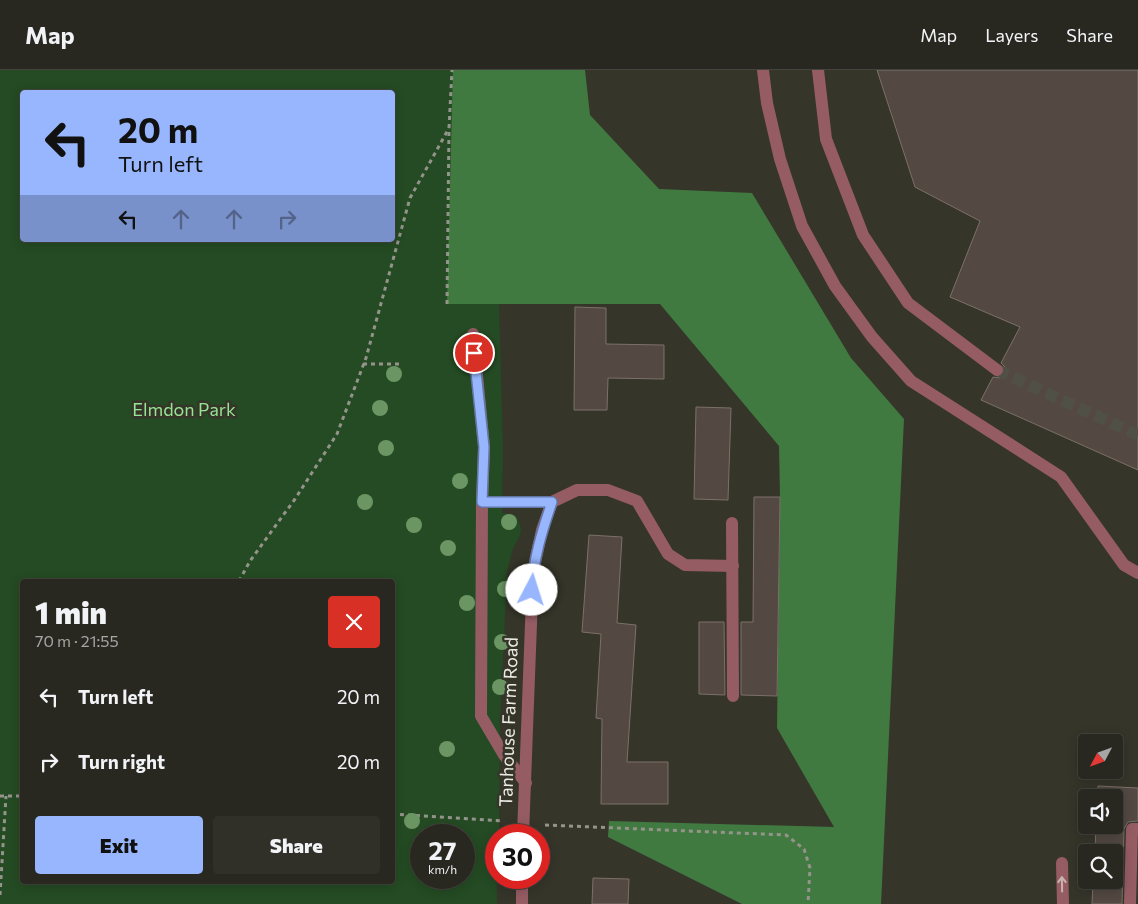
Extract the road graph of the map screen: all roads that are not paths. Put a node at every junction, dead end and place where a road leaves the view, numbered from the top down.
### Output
1 (763, 70) edge
2 (818, 70) edge
3 (473, 334) dead end
4 (997, 370) tunnel mouth
5 (482, 502) junction
6 (552, 502) junction
7 (732, 523) dead end
8 (733, 566) junction
9 (1138, 573) edge
10 (733, 696) dead end
11 (526, 783) junction
12 (523, 824) edge
13 (1138, 829) edge
14 (1062, 864) dead end
15 (522, 889) edge
16 (522, 904) edge
17 (1063, 904) edge
18 (1130, 904) edge

1 - 9 street
2 - 4 street
3 - 5 street
5 - 6 street
5 - 11 street
6 - 8 street
6 - 11 street, Tanhouse Farm Road
7 - 8 street
8 - 10 street
11 - 12 street, Tanhouse Farm Road
13 - 18 street
17 -> 14 street
15 - 16 street

